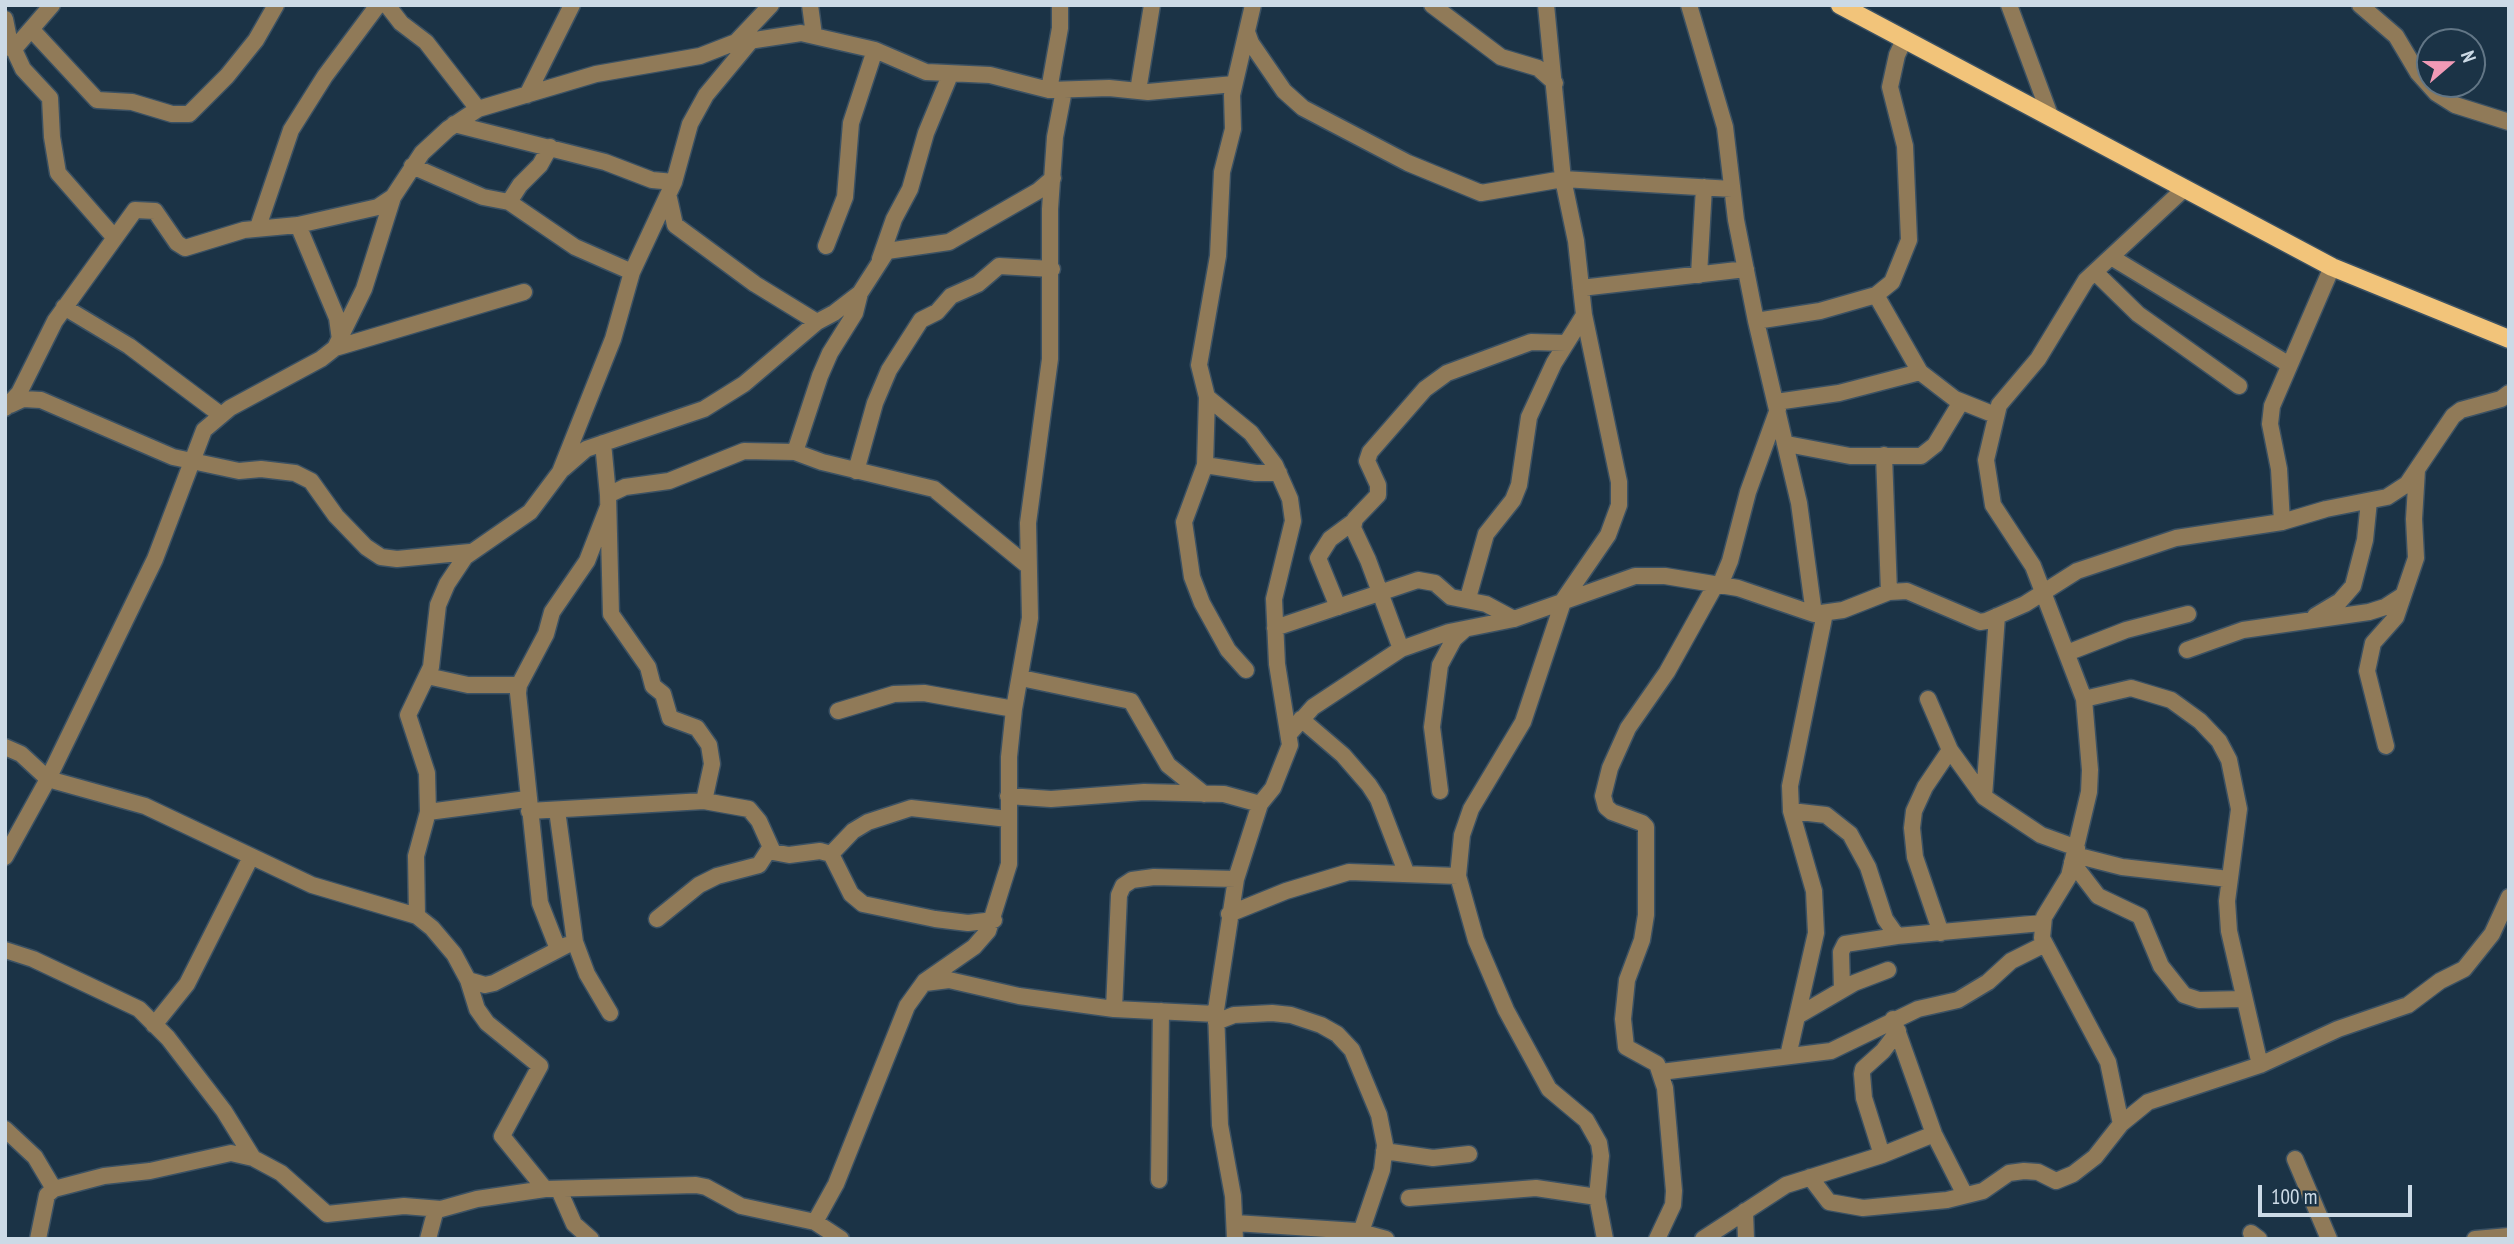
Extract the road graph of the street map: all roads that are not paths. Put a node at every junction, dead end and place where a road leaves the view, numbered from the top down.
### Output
1 (6, 5) edge
2 (52, 5) edge
3 (276, 5) edge
4 (378, 5) edge
5 (387, 5) edge
6 (572, 5) edge
7 (771, 5) edge
8 (810, 5) edge
9 (1060, 5) edge
10 (1152, 5) edge
11 (1253, 5) edge
12 (1432, 5) edge
13 (1546, 5) edge
14 (1689, 5) edge
15 (1840, 5) edge
16 (2009, 5) edge
17 (2360, 5) edge
18 (5, 18) edge
19 (32, 30) junction
20 (1247, 33) junction
21 (814, 35) junction
22 (1904, 40) junction
23 (743, 42) junction
24 (13, 50) junction
25 (875, 50) junction
26 (950, 75) junction
27 (1555, 83) junction
28 (1234, 84) junction
29 (1056, 90) junction
30 (1138, 91) junction
31 (527, 95) junction
32 (478, 109) junction
33 (2051, 118) junction
34 (2509, 122) edge
35 (454, 124) junction
36 (550, 147) junction
37 (412, 166) junction
38 (1053, 178) junction
39 (1563, 179) junction
40 (1704, 187) junction
41 (2185, 188) junction
42 (671, 189) junction
43 (1732, 189) junction
44 (393, 197) junction
45 (509, 202) junction
46 (298, 225) junction
47 (258, 227) junction
48 (114, 237) junction
49 (826, 246) dead end
50 (2111, 257) junction
51 (880, 260) junction
52 (2332, 267) junction
53 (1746, 269) junction
54 (1052, 270) junction
55 (632, 272) junction
56 (2095, 272) junction
57 (1699, 275) junction
58 (1581, 288) junction
59 (524, 292) dead end
60 (860, 293) junction
61 (1876, 295) junction
62 (64, 307) junction
63 (1584, 315) junction
64 (1756, 321) junction
65 (817, 322) junction
66 (2509, 338) edge
67 (1566, 343) junction
68 (337, 344) junction
69 (2288, 364) junction
70 (1920, 372) junction
71 (2239, 386) dead end
72 (2509, 393) edge
73 (1208, 397) junction
74 (1961, 402) junction
75 (1777, 406) junction
76 (6, 407) edge
77 (221, 415) junction
78 (1995, 415) junction
79 (603, 443) junction
80 (1787, 444) junction
81 (795, 452) junction
82 (1884, 455) junction
83 (190, 460) junction
84 (1205, 465) junction
85 (2417, 468) junction
86 (856, 471) junction
87 (560, 472) junction
88 (1279, 473) junction
89 (608, 501) junction
90 (2369, 501) junction
91 (1353, 522) junction
92 (2282, 522) junction
93 (470, 552) junction
94 (1028, 566) junction
95 (1718, 584) junction
96 (1889, 592) junction
97 (2044, 592) junction
98 (1380, 593) junction
99 (2402, 596) junction
100 (1468, 598) junction
101 (1564, 599) junction
102 (1338, 607) junction
103 (1819, 614) junction
104 (2188, 614) dead end
105 (1997, 616) junction
106 (1514, 619) junction
107 (2309, 619) junction
108 (1275, 628) junction
109 (1464, 630) junction
110 (1401, 649) junction
111 (2187, 650) dead end
112 (2067, 653) junction
113 (1246, 670) dead end
114 (427, 676) junction
115 (1021, 678) junction
116 (519, 685) junction
117 (1928, 699) dead end
118 (2084, 699) junction
119 (1014, 709) junction
120 (838, 711) dead end
121 (1301, 719) junction
122 (1290, 733) junction
123 (2386, 746) dead end
124 (5, 747) edge
125 (1950, 750) junction
126 (48, 779) junction
127 (1440, 791) dead end
128 (1204, 794) junction
129 (1007, 796) junction
130 (1984, 797) junction
131 (704, 801) junction
132 (1260, 804) junction
133 (528, 805) junction
134 (557, 810) junction
135 (1791, 811) junction
136 (428, 812) junction
137 (1008, 819) junction
138 (770, 848) junction
139 (831, 854) junction
140 (2075, 855) junction
141 (5, 857) edge
142 (251, 857) junction
143 (1406, 872) junction
144 (1458, 876) junction
145 (1236, 879) junction
146 (2229, 879) junction
147 (2509, 897) edge
148 (1229, 914) junction
149 (416, 916) junction
150 (656, 919) dead end
151 (994, 920) junction
152 (2042, 923) junction
153 (1941, 933) junction
154 (1897, 936) junction
155 (575, 942) junction
156 (2045, 944) junction
157 (558, 949) junction
158 (5, 950) edge
159 (1888, 970) dead end
160 (468, 980) junction
161 (923, 984) junction
162 (1842, 989) junction
163 (2243, 999) junction
164 (1114, 1009) junction
165 (1161, 1011) junction
166 (610, 1013) dead end
167 (1799, 1015) junction
168 (1216, 1018) junction
169 (154, 1025) junction
170 (1895, 1025) junction
171 (1788, 1056) junction
172 (2260, 1065) junction
173 (1661, 1072) junction
174 (2121, 1124) junction
175 (5, 1129) edge
176 (1934, 1134) junction
177 (1384, 1151) junction
178 (1469, 1154) dead end
179 (1882, 1155) junction
180 (253, 1158) junction
181 (2295, 1159) dead end
182 (1810, 1177) junction
183 (1159, 1180) dead end
184 (54, 1189) junction
185 (552, 1189) junction
186 (1965, 1195) junction
187 (1597, 1197) junction
188 (1409, 1198) dead end
189 (436, 1209) junction
190 (1745, 1211) junction
191 (815, 1222) junction
192 (1235, 1231) edge
193 (1361, 1232) junction
194 (2509, 1236) edge
195 (38, 1239) edge
196 (428, 1239) edge
197 (591, 1239) edge
198 (841, 1239) edge
199 (1386, 1239) edge
200 (1605, 1239) edge
201 (1657, 1239) edge
202 (1703, 1239) edge
203 (1746, 1239) edge
204 (2329, 1239) edge
205 (2475, 1239) edge

1 - 18 street
2 - 19 street
3 - 19 street
4 - 47 street
5 - 32 street
6 - 31 street
7 - 23 street
8 - 21 street
9 - 29 street
10 - 30 street
11 - 20 street
12 - 27 street
13 - 27 street
14 - 43 street
15 - 22 main road
16 - 33 street
17 - 34 street
18 - 24 street
19 - 24 street
20 - 28 street
20 - 39 street
21 - 23 street
21 - 25 street
22 - 33 main road
22 - 61 street
23 - 31 street
23 - 42 street
24 - 48 street
25 - 26 street
25 - 49 street
26 - 29 street
26 - 51 street
27 - 39 street
28 - 30 street
28 - 73 street
29 - 30 street
29 - 38 street
31 - 32 street
32 - 35 street
33 - 41 main road
35 - 36 street
35 - 37 street
36 - 42 street
36 - 45 street
37 - 44 street
37 - 45 street
38 - 51 street
38 - 54 street
39 - 40 street
39 - 58 street
40 - 43 street
40 - 57 street
41 - 50 street
41 - 52 main road
42 - 55 street
42 - 65 street
43 - 53 street
44 - 46 street
44 - 68 street
45 - 55 street
46 - 47 street
46 - 68 street
47 - 48 street
48 - 62 street
50 - 56 street
50 - 69 street
51 - 60 street
52 - 66 main road
52 - 69 street
53 - 57 street
53 - 64 street
54 - 86 street
54 - 94 street
55 - 87 street
56 - 71 street
56 - 78 street
57 - 58 street
58 - 63 street
59 - 68 street
60 - 65 street
60 - 81 street
61 - 64 street
61 - 70 street
62 - 76 street
62 - 77 street
63 - 67 street
63 - 101 street
64 - 75 street
65 - 79 street
67 - 91 street
67 - 100 street
68 - 77 street
69 - 92 street
70 - 74 street
70 - 75 street
72 - 85 street
73 - 84 street
73 - 88 street
74 - 78 street
74 - 82 street
75 - 80 street
75 - 95 street
76 - 83 street
77 - 83 street
78 - 97 street
79 - 87 street
79 - 89 street
80 - 82 street
80 - 103 street
81 - 86 street
81 - 89 street
82 - 96 street
83 - 93 street
83 - 126 street
84 - 88 street
84 - 113 street
85 - 90 street
85 - 99 street
86 - 94 street
87 - 93 street
88 - 108 street
89 - 116 street
89 - 131 street
90 - 92 street
90 - 107 street
91 - 98 street
91 - 102 street
92 - 97 street
93 - 114 street
94 - 115 street
95 - 101 street
95 - 103 street
95 - 173 street
96 - 103 street
96 - 105 street
97 - 105 street
97 - 112 street
98 - 100 street
98 - 102 street
98 - 110 street
99 - 107 street
99 - 123 street
100 - 106 street
101 - 106 street
101 - 144 street
102 - 108 street
103 - 135 street
104 - 112 street
105 - 130 street
106 - 109 street
107 - 111 street
108 - 122 street
109 - 110 street
109 - 127 street
110 - 121 street
112 - 118 street
114 - 116 street
114 - 136 street
115 - 119 street
115 - 128 street
116 - 133 street
117 - 125 street
118 - 140 street
118 - 146 street
119 - 120 street
119 - 129 street
121 - 122 street
121 - 143 street
122 - 132 street
124 - 126 street
125 - 130 street
125 - 153 street
126 - 141 street
126 - 142 street
128 - 129 street
128 - 132 street
129 - 137 street
130 - 140 street
131 - 134 street
131 - 138 street
132 - 145 street
133 - 134 street
133 - 136 street
133 - 157 street
134 - 155 street
135 - 154 street
135 - 167 street
136 - 149 street
137 - 139 street
137 - 151 street
138 - 139 street
138 - 150 street
139 - 151 street
140 - 146 street
140 - 152 street
140 - 163 street
142 - 149 street
142 - 169 street
143 - 144 street
143 - 148 street
144 - 187 street
145 - 148 street
145 - 164 street
146 - 163 street
147 - 172 street
148 - 168 street
149 - 160 street
151 - 161 street
152 - 153 street
152 - 156 street
153 - 154 street
154 - 162 street
155 - 157 street
155 - 166 street
156 - 170 street
156 - 174 street
157 - 160 street
158 - 169 street
159 - 162 street
160 - 185 street
161 - 164 street
161 - 191 street
162 - 167 street
163 - 172 street
164 - 165 street
165 - 168 street
165 - 183 street
167 - 171 street
168 - 177 street
168 - 192 street
169 - 180 street
170 - 171 street
170 - 176 street
170 - 179 street
171 - 173 street
172 - 174 street
173 - 201 street
174 - 186 street
175 - 184 street
176 - 179 street
176 - 186 street
177 - 178 street
177 - 193 street
179 - 182 street
180 - 184 street
180 - 189 street
181 - 204 street
182 - 186 street
182 - 190 street
184 - 195 street
185 - 189 street
185 - 191 street
185 - 197 street
187 - 188 street
187 - 200 street
189 - 196 street
190 - 202 street
190 - 203 street
191 - 198 street
192 - 193 street
193 - 199 street
194 - 205 street

